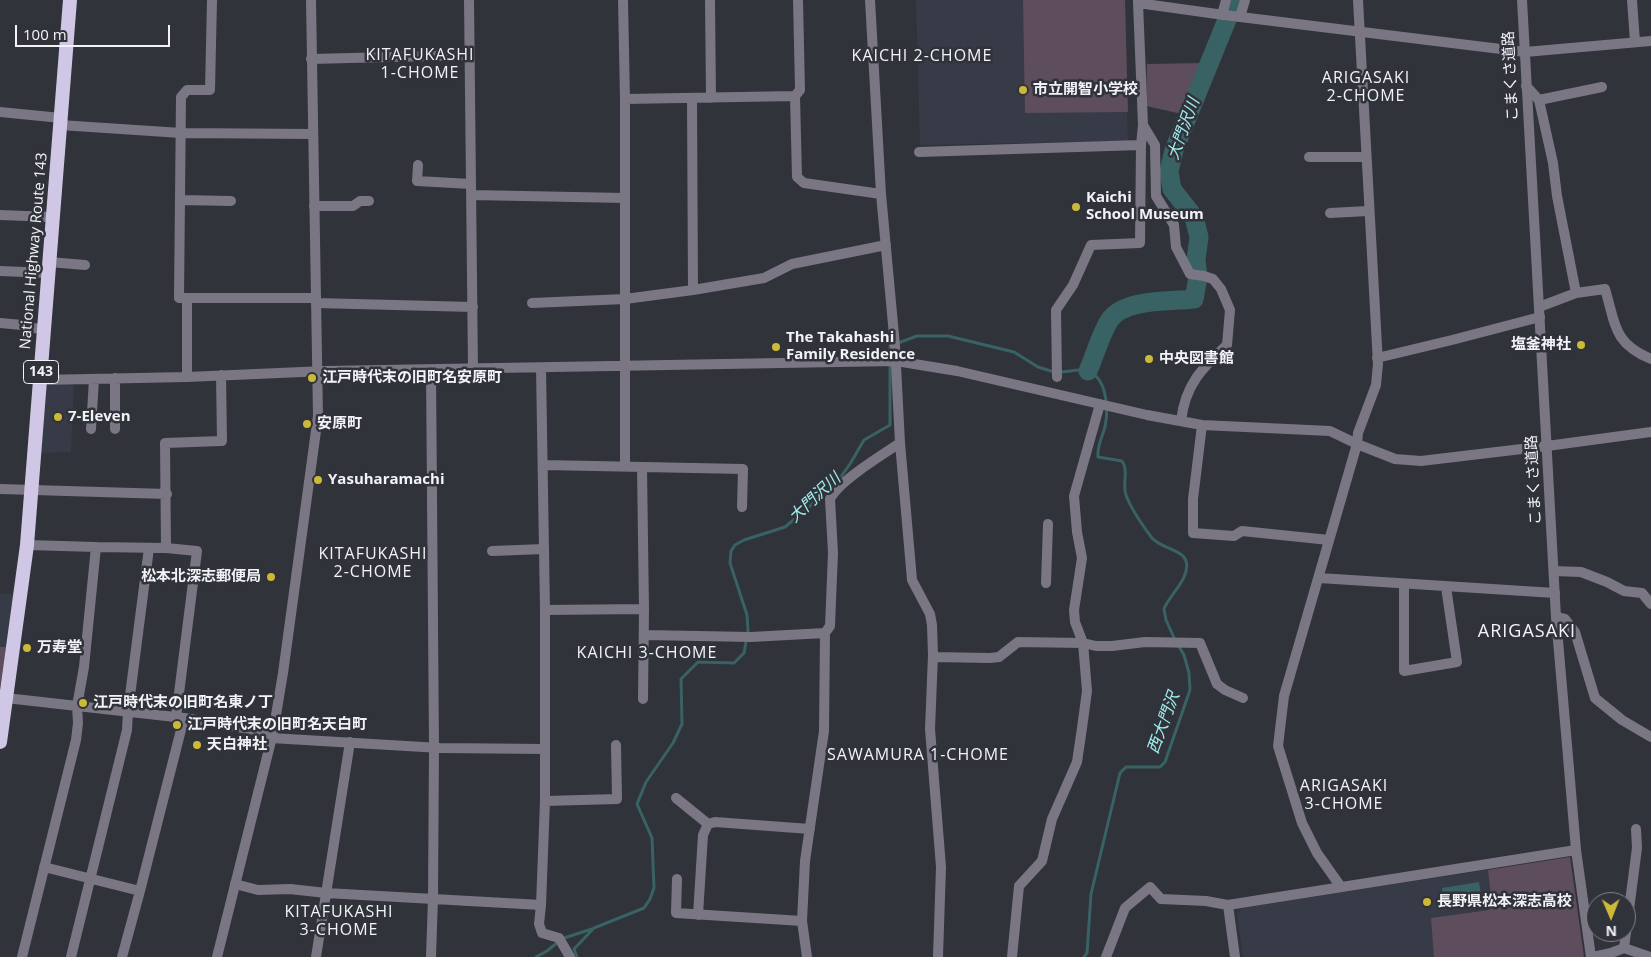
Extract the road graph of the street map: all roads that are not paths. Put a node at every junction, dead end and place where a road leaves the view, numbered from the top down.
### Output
1 (70, 0) edge
2 (212, 0) edge
3 (311, 0) edge
4 (469, 0) edge
5 (623, 0) edge
6 (710, 0) edge
7 (798, 0) edge
8 (870, 0) edge
9 (1226, 0) edge
10 (1245, 0) edge
11 (1358, 0) edge
12 (1522, 0) edge
13 (1632, 0) edge
14 (1138, 1) edge
15 (1223, 15) junction
16 (1238, 17) junction
17 (1360, 32) junction
18 (1651, 41) edge
19 (1635, 42) junction
20 (1525, 52) junction
21 (469, 55) junction
22 (311, 59) junction
23 (1526, 86) junction
24 (1602, 87) dead end
25 (795, 96) junction
26 (711, 98) junction
27 (625, 99) junction
28 (692, 99) junction
29 (1539, 100) junction
30 (0, 112) edge
31 (61, 121) junction
32 (1143, 125) junction
33 (181, 133) junction
34 (312, 134) junction
35 (1141, 145) junction
36 (919, 152) dead end
37 (1309, 157) dead end
38 (1366, 157) junction
39 (418, 165) dead end
40 (472, 190) junction
41 (881, 194) junction
42 (625, 198) junction
43 (180, 200) junction
44 (231, 201) dead end
45 (369, 201) dead end
46 (314, 206) junction
47 (1368, 211) junction
48 (1330, 213) dead end
49 (0, 215) edge
50 (52, 217) junction
51 (886, 245) junction
52 (84, 264) dead end
53 (49, 267) junction
54 (0, 272) edge
55 (693, 290) junction
56 (1576, 293) junction
57 (187, 298) junction
58 (625, 299) junction
59 (316, 300) junction
60 (532, 303) dead end
61 (473, 306) junction
62 (1539, 312) junction
63 (0, 324) edge
64 (44, 329) junction
65 (1377, 358) junction
66 (1651, 359) edge
67 (891, 361) junction
68 (625, 366) junction
69 (541, 368) junction
70 (474, 369) junction
71 (431, 370) junction
72 (318, 372) junction
73 (1057, 374) dead end
74 (222, 375) junction
75 (187, 377) junction
76 (116, 378) junction
77 (94, 379) junction
78 (40, 380) junction
79 (1103, 405) junction
80 (1181, 421) junction
81 (1202, 425) junction
82 (91, 429) dead end
83 (115, 429) dead end
84 (1651, 432) edge
85 (900, 442) junction
86 (1357, 444) junction
87 (1547, 446) junction
88 (544, 464) junction
89 (625, 466) junction
90 (642, 467) junction
91 (0, 489) edge
92 (32, 491) junction
93 (167, 494) junction
94 (742, 507) dead end
95 (1048, 524) dead end
96 (1329, 540) junction
97 (27, 545) junction
98 (96, 547) junction
99 (149, 548) junction
100 (166, 548) junction
101 (544, 549) junction
102 (492, 550) dead end
103 (1554, 571) junction
104 (1319, 578) junction
105 (1046, 582) dead end
106 (1404, 584) junction
107 (1446, 587) junction
108 (1555, 592) junction
109 (1651, 604) edge
110 (545, 610) junction
111 (644, 610) junction
112 (1556, 617) junction
113 (825, 632) junction
114 (644, 635) junction
115 (1083, 643) junction
116 (933, 657) junction
117 (6, 698) junction
118 (643, 698) dead end
119 (1243, 698) dead end
120 (77, 706) junction
121 (128, 712) junction
122 (180, 717) junction
123 (272, 736) junction
124 (1651, 737) edge
125 (0, 742) edge
126 (350, 742) junction
127 (616, 745) dead end
128 (434, 747) junction
129 (545, 749) junction
130 (676, 798) dead end
131 (545, 801) junction
132 (708, 824) junction
133 (810, 829) junction
134 (1636, 829) dead end
135 (1576, 850) junction
136 (44, 867) junction
137 (90, 879) junction
138 (677, 879) dead end
139 (235, 884) junction
140 (1340, 887) junction
141 (140, 891) junction
142 (326, 893) junction
143 (434, 898) junction
144 (541, 905) junction
145 (1228, 905) junction
146 (698, 915) junction
147 (802, 921) junction
148 (1624, 948) junction
149 (22, 957) edge
150 (71, 957) edge
151 (122, 957) edge
152 (217, 957) edge
153 (316, 957) edge
154 (431, 957) edge
155 (570, 957) edge
156 (806, 957) edge
157 (938, 957) edge
158 (1012, 957) edge
159 (1106, 957) edge
160 (1236, 957) edge
161 (1592, 957) edge
162 (1650, 957) edge

1 - 31 highway, National Highway Route 143 / 143
2 - 33 street
3 - 22 street
4 - 21 street
5 - 27 street
6 - 26 street
7 - 25 street
8 - 41 street
9 - 15 street
10 - 16 street
11 - 17 street
12 - 20 street, こまくさ道路
13 - 19 street
14 - 15 street
14 - 32 street
15 - 16 street
16 - 17 street
17 - 20 street
17 - 38 street
18 - 19 street
19 - 20 street
20 - 23 street, こまくさ道路
21 - 22 street
21 - 40 street
22 - 34 street
23 - 29 street
23 - 62 street, こまくさ道路
24 - 29 street
25 - 26 street
25 - 41 street
26 - 28 street
27 - 28 street
27 - 42 street
28 - 55 street
29 - 56 street
30 - 31 street
31 - 33 street
31 - 50 highway, National Highway Route 143 / 143
32 - 35 street
32 - 80 street
33 - 34 street
33 - 43 street
34 - 46 street
35 - 36 street
35 - 73 street
37 - 38 street
38 - 47 street
39 - 40 street
40 - 42 street
40 - 61 street
41 - 51 street
42 - 58 street
43 - 44 street
43 - 57 street
45 - 46 street
46 - 59 street
47 - 48 street
47 - 65 street
49 - 50 street
50 - 53 highway, National Highway Route 143 / 143
51 - 55 street
51 - 67 street
52 - 53 street
53 - 54 street
53 - 64 highway, National Highway Route 143 / 143
55 - 58 street
56 - 62 street
56 - 66 street
57 - 59 street
57 - 75 street
58 - 60 street
58 - 68 street
59 - 61 street
59 - 72 street
61 - 70 street
62 - 65 street
62 - 87 street, こまくさ道路
63 - 64 street
64 - 78 highway, National Highway Route 143 / 143
65 - 86 street
67 - 68 street
67 - 79 street
67 - 85 street
68 - 69 street
68 - 89 street
69 - 70 street
69 - 88 street
70 - 71 street
71 - 72 street
71 - 128 street
72 - 74 street
72 - 123 street
74 - 75 street
74 - 93 street
75 - 76 street
76 - 77 street
76 - 83 street
77 - 78 street
77 - 82 street
78 - 92 highway, National Highway Route 143 / 143
79 - 80 street
79 - 115 street
80 - 81 street
81 - 86 street
81 - 96 street
84 - 87 street
85 - 113 street
85 - 116 street
86 - 87 street
86 - 96 street
87 - 103 street, こまくさ道路
88 - 89 street
88 - 101 street
89 - 90 street
90 - 94 street
90 - 111 street
91 - 92 street
92 - 93 street
92 - 97 highway, National Highway Route 143 / 143
93 - 100 street
95 - 105 street
96 - 104 street
97 - 98 street
97 - 117 highway, National Highway Route 143 / 143
98 - 99 street
98 - 120 street
99 - 100 street
99 - 121 street
100 - 122 street
101 - 102 street
101 - 110 street
103 - 108 street, こまくさ道路
103 - 109 street
104 - 106 street
104 - 140 street
106 - 107 street
106 - 107 street
107 - 108 street
108 - 112 street, こまくさ道路
110 - 111 street
110 - 129 street
111 - 114 street
112 - 124 street
112 - 135 street, こまくさ道路
113 - 114 street
113 - 133 street
114 - 118 street
115 - 116 street
115 - 119 street
115 - 158 street
116 - 157 street
117 - 120 street
117 - 125 highway, National Highway Route 143 / 143
120 - 121 street
120 - 136 street
121 - 122 street
121 - 137 street
122 - 123 street
122 - 141 street
123 - 126 street
123 - 139 street
126 - 128 street
126 - 142 street
127 - 131 street
128 - 129 street
128 - 143 street
129 - 131 street
130 - 132 street
131 - 144 street
132 - 133 street
132 - 146 street
133 - 147 street
134 - 148 street
135 - 140 street
135 - 161 street, こまくさ道路
136 - 137 street
136 - 149 street
137 - 141 street
137 - 150 street
138 - 146 street
139 - 142 street
139 - 152 street
140 - 145 street
141 - 151 street
142 - 143 street
142 - 153 street
143 - 144 street
143 - 154 street
144 - 155 street
145 - 159 street
145 - 160 street
146 - 147 street
147 - 156 street
148 - 161 street
148 - 162 street

